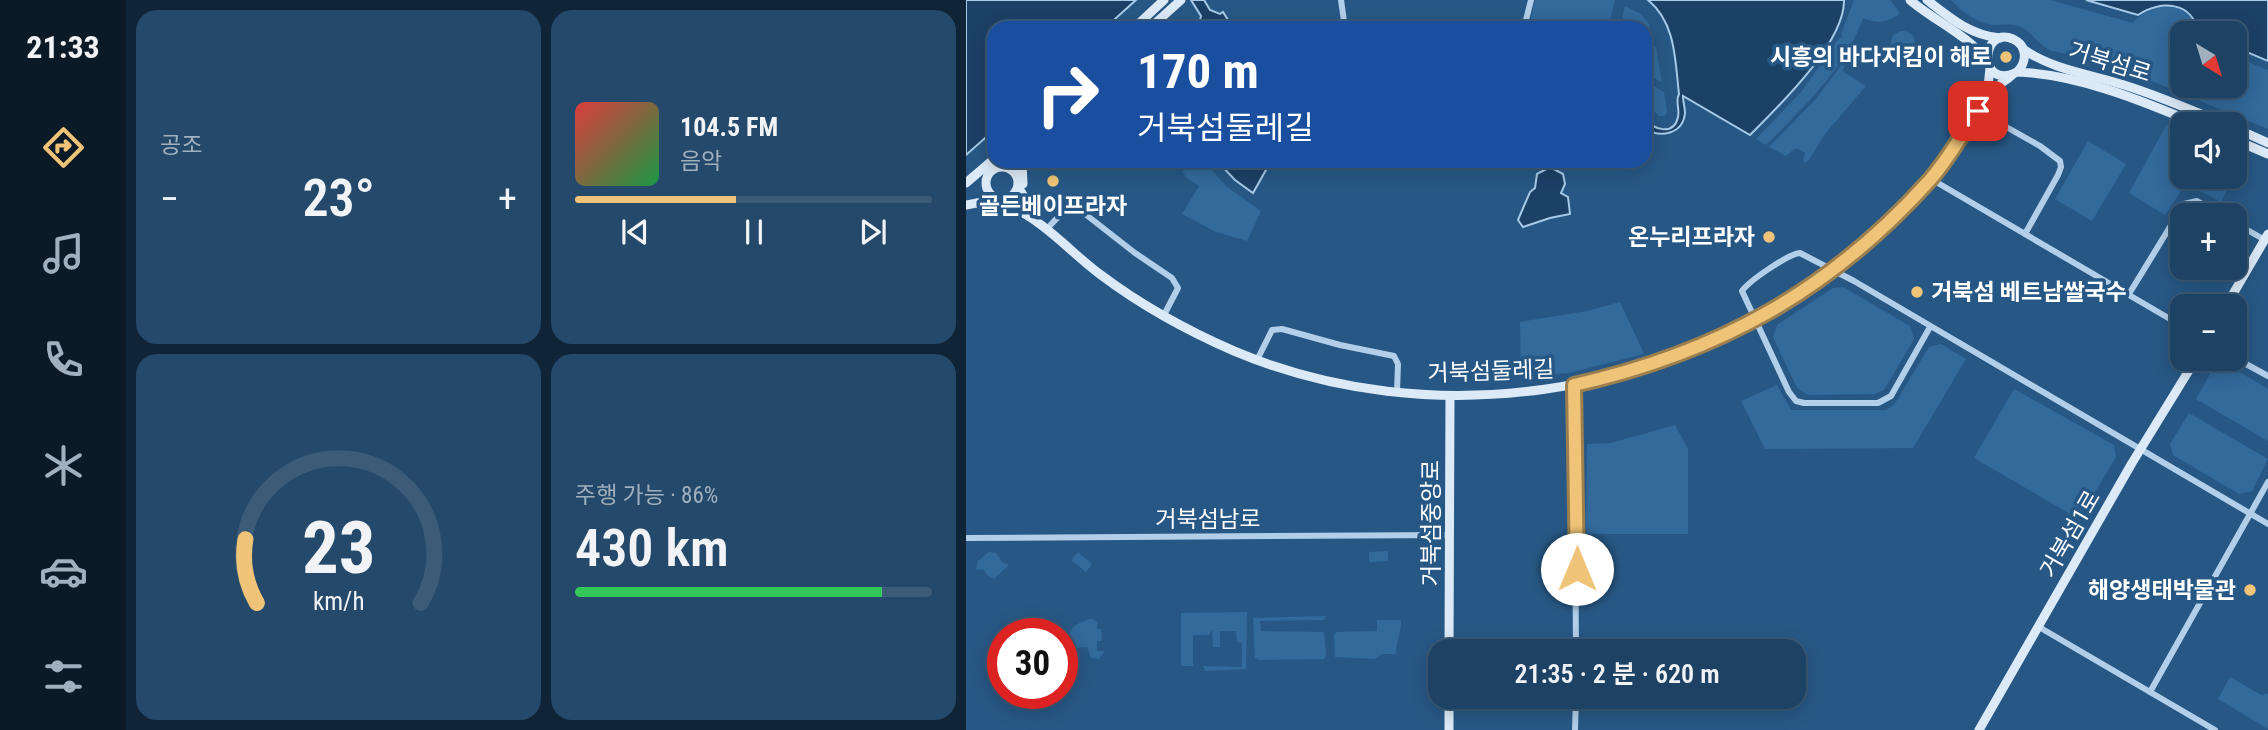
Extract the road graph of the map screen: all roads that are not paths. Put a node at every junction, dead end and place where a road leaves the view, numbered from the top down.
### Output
1 (1164, 0) edge
2 (1341, 0) edge
3 (1531, 0) edge
4 (1910, 0) edge
5 (1927, 0) edge
6 (1179, 2) edge
7 (1142, 21) edge
8 (1158, 21) edge
9 (1344, 21) edge
10 (1526, 21) edge
11 (2002, 38) junction
12 (2023, 49) junction
13 (1989, 65) junction
14 (2015, 73) junction
15 (1987, 96) junction
16 (1978, 111) junction
17 (2194, 112) edge
18 (2170, 113) edge
19 (2247, 133) edge
20 (2268, 143) edge
21 (2247, 145) edge
22 (2268, 154) edge
23 (990, 168) edge
24 (990, 168) edge
25 (992, 168) edge
26 (1009, 168) edge
27 (1020, 168) edge
28 (1023, 168) edge
29 (1017, 176) junction
30 (1931, 179) junction
31 (966, 183) edge
32 (1018, 187) junction
33 (1025, 196) junction
34 (1000, 200) junction
35 (984, 202) junction
36 (966, 205) edge
37 (1015, 210) junction
38 (1036, 220) junction
39 (2170, 227) edge
40 (2247, 228) edge
41 (1046, 230) junction
42 (2025, 234) junction
43 (2266, 237) edge
44 (1835, 270) junction
45 (2233, 294) edge
46 (2129, 295) junction
47 (1164, 315) junction
48 (2170, 319) edge
49 (1756, 321) junction
50 (1930, 327) junction
51 (1257, 360) junction
52 (2247, 365) edge
53 (2189, 371) edge
54 (2268, 376) edge
55 (1574, 385) junction
56 (1397, 391) junction
57 (1450, 396) junction
58 (2142, 449) junction
59 (2268, 482) edge
60 (2251, 514) junction
61 (2268, 524) edge
62 (1450, 535) junction
63 (966, 538) edge
64 (2039, 627) junction
65 (1450, 639) edge
66 (1576, 639) edge
67 (2150, 692) junction
68 (1449, 709) edge
69 (1576, 709) edge
70 (1449, 730) edge
71 (1575, 730) edge
72 (1979, 730) edge
73 (2215, 730) edge

1 - 7 street
2 - 9 street
3 - 10 street
4 - 13 street
5 - 11 street
6 - 8 street
11 - 12 street
11 - 13 street
12 - 14 street
12 - 17 street, 거북섬로
13 - 14 street
13 - 15 street
14 - 15 street
14 - 18 street, 거북섬로
15 - 16 street, 거북섬둘레길
16 - 30 street, 거북섬둘레길
16 - 42 street
19 - 20 street
21 - 22 street
23 - 31 street
24 - 31 street
25 - 34 street
26 - 29 street
27 - 29 street
28 - 33 street
29 - 32 street
30 - 42 street
30 - 44 street, 거북섬둘레길
32 - 33 street
32 - 34 street
33 - 38 street
34 - 35 street
34 - 37 street
35 - 36 street
35 - 37 street
37 - 38 street
38 - 41 street, 거북섬둘레길
39 - 46 street
40 - 43 street
41 - 47 street, 거북섬둘레길
41 - 47 street
42 - 46 street
43 - 45 street
44 - 49 street, 거북섬둘레길
44 - 49 street
44 - 50 street
46 - 48 street
47 - 51 street, 거북섬둘레길
49 - 50 street
49 - 55 street, 거북섬둘레길
50 - 58 street
51 - 56 street, 거북섬둘레길
51 - 56 street
52 - 54 street
53 - 58 street, 거북섬1로
55 - 57 street, 거북섬둘레길
55 - 66 street
56 - 57 street, 거북섬둘레길
57 - 62 street, 거북섬중앙로
58 - 60 street
58 - 64 street, 거북섬1로
59 - 60 street
60 - 61 street
60 - 67 street
62 - 63 street, 거북섬남로
62 - 65 street, 거북섬중앙로
64 - 67 street
64 - 72 street, 거북섬1로
67 - 73 street
68 - 70 street
69 - 71 street

